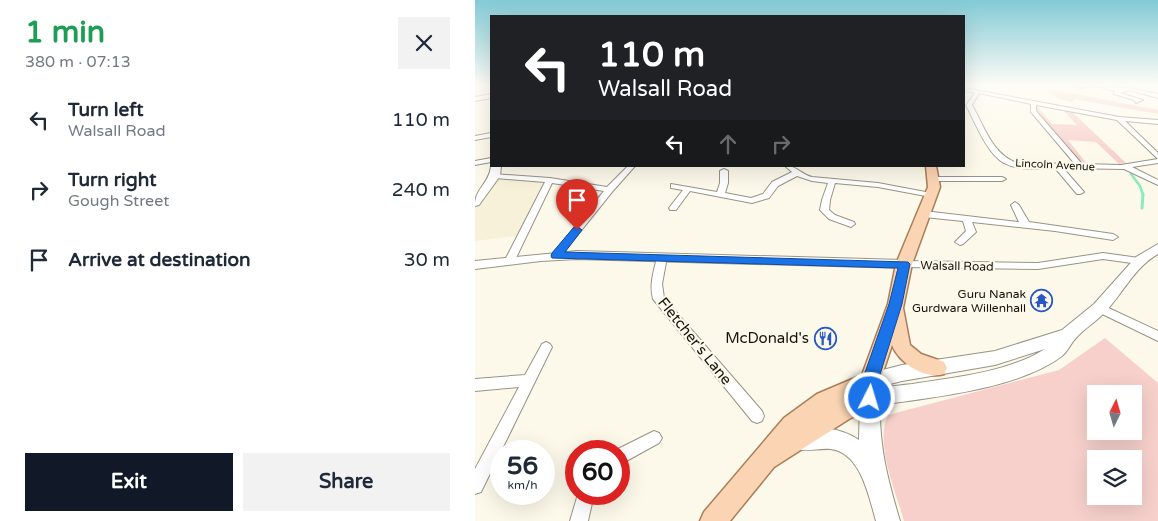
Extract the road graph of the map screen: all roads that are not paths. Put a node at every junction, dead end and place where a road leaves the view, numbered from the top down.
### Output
1 (971, 108) edge
2 (1033, 108) edge
3 (1062, 108) edge
4 (1119, 119) junction
5 (1158, 122) edge
6 (490, 136) edge
7 (475, 138) edge
8 (1158, 157) edge
9 (490, 160) edge
10 (1158, 161) edge
11 (475, 162) edge
12 (1057, 166) junction
13 (631, 167) edge
14 (789, 167) edge
15 (931, 167) edge
16 (1081, 167) junction
17 (1125, 167) junction
18 (496, 171) edge
19 (725, 171) dead end
20 (797, 173) junction
21 (1002, 179) dead end
22 (551, 180) junction
23 (934, 180) junction
24 (832, 182) junction
25 (1158, 183) edge
26 (674, 186) dead end
27 (687, 189) junction
28 (609, 190) junction
29 (1080, 192) dead end
30 (720, 195) junction
31 (931, 195) junction
32 (747, 202) junction
33 (475, 203) edge
34 (1015, 205) dead end
35 (673, 208) dead end
36 (752, 211) dead end
37 (924, 214) junction
38 (967, 219) junction
39 (851, 224) dead end
40 (1026, 226) junction
41 (1113, 237) dead end
42 (960, 242) dead end
43 (1158, 248) edge
44 (556, 256) junction
45 (662, 257) junction
46 (510, 260) junction
47 (1139, 261) junction
48 (904, 264) junction
49 (476, 266) edge
50 (896, 304) junction
51 (1100, 308) junction
52 (1068, 335) junction
53 (1158, 336) edge
54 (545, 346) dead end
55 (937, 368) junction
56 (529, 380) junction
57 (475, 385) edge
58 (870, 390) junction
59 (757, 416) dead end
60 (654, 438) dead end
61 (792, 442) junction
62 (630, 451) edge
63 (765, 459) junction
64 (875, 475) junction
65 (475, 486) edge
66 (583, 505) edge
67 (579, 521) edge
68 (713, 521) edge
69 (888, 521) edge

1 - 12 street, Lincoln Avenue
2 - 16 street
3 - 4 street
4 - 5 street
4 - 8 street
6 - 7 street
9 - 11 street
10 - 17 street, Lincoln Avenue
12 - 16 street, Lincoln Avenue
12 - 29 street
13 - 28 street
14 - 20 street
15 - 23 main road
16 - 17 street, Lincoln Avenue
17 - 25 street
18 - 22 street
18 - 33 main road
19 - 30 street
20 - 24 street
20 - 32 street
21 - 23 street
22 - 28 street
22 - 46 street
23 - 31 main road
24 - 31 street
24 - 39 street
26 - 27 street
27 - 30 street
27 - 35 street
28 - 44 street
30 - 32 street
31 - 37 main road
32 - 36 street
34 - 40 street
37 - 38 street
37 - 48 main road
38 - 40 street
38 - 42 street
40 - 41 street
43 - 47 main road
44 - 45 main road, Walsall Road
44 - 46 main road, Walsall Road
45 - 48 main road, Walsall Road
45 - 59 street, Fletcher's Lane
46 - 49 main road, Walsall Road
47 - 48 street, Walsall Road
47 - 51 main road
48 - 50 main road
50 - 55 main road
50 - 58 main road
51 - 52 main road
51 - 53 street
52 - 55 main road
52 - 58 main road
54 - 56 street
55 - 58 main road
56 - 57 street
56 - 65 street
58 - 61 main road
58 - 63 main road
58 - 64 main road
60 - 62 street
61 - 63 main road
61 - 64 main road
63 - 68 main road
64 - 69 main road
66 - 67 street

